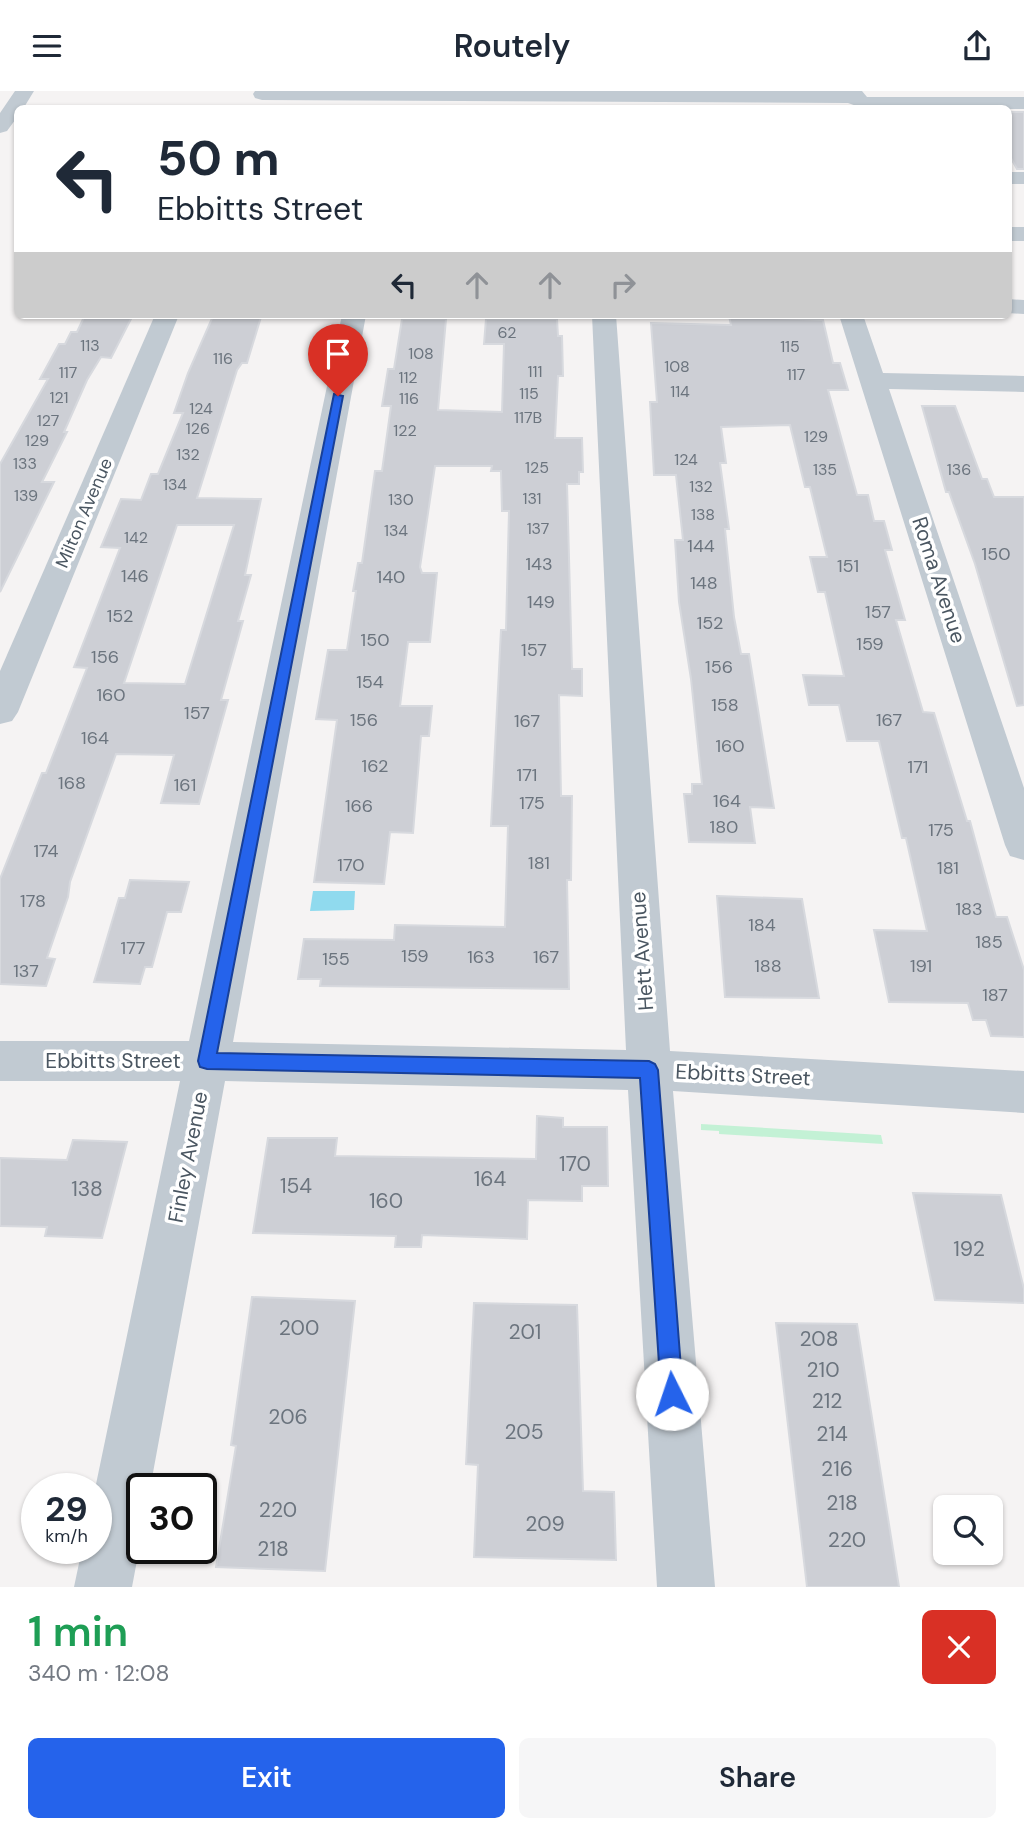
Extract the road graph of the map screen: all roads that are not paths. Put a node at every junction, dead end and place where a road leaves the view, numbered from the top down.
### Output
1 (857, 97) edge
2 (261, 98) edge
3 (398, 98) edge
4 (589, 98) edge
5 (781, 99) edge
6 (1024, 103) edge
7 (14, 107) edge
8 (0, 127) edge
9 (165, 319) edge
10 (353, 319) edge
11 (604, 319) edge
12 (853, 319) edge
13 (875, 381) junction
14 (1024, 384) edge
15 (0, 712) edge
16 (1024, 845) edge
17 (0, 1061) edge
18 (207, 1061) junction
19 (649, 1070) junction
20 (1024, 1092) edge
21 (103, 1587) edge
22 (686, 1587) edge

1 - 5 street
1 - 6 street
2 - 3 street
3 - 4 street
4 - 5 street
7 - 8 street
9 - 15 street, Milton Avenue
10 - 18 street, Finley Avenue
11 - 19 street, Hett Avenue
12 - 13 street, Roma Avenue
13 - 14 street
13 - 16 street, Roma Avenue
17 - 18 street, Ebbitts Street
18 - 19 street, Ebbitts Street
18 - 21 street, Finley Avenue
19 - 20 street, Ebbitts Street
19 - 22 street, Hett Avenue

